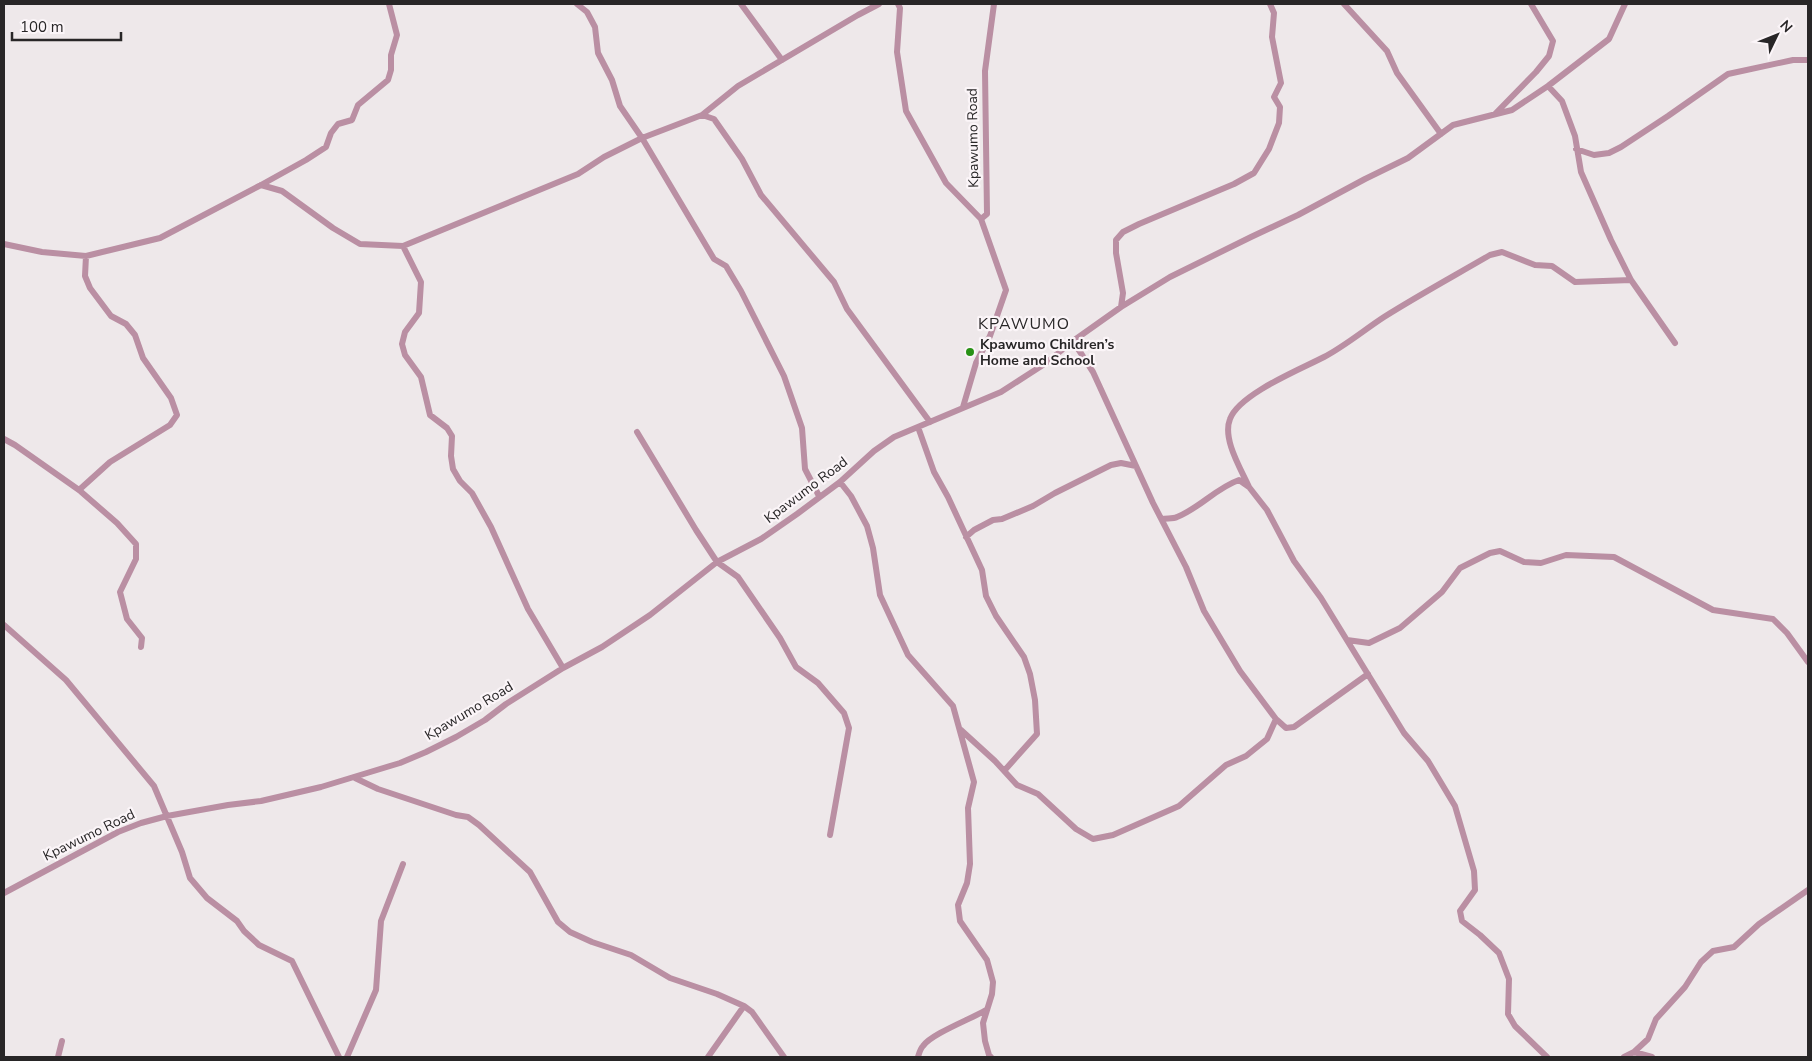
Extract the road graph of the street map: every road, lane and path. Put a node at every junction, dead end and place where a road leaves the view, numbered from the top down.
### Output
1 (389, 4) edge
2 (578, 4) edge
3 (741, 4) edge
4 (879, 4) edge
5 (898, 4) edge
6 (994, 4) edge
7 (1270, 4) edge
8 (1344, 4) edge
9 (1531, 4) edge
10 (1625, 4) edge
11 (782, 60) junction
12 (1808, 60) edge
13 (1548, 86) junction
14 (702, 115) junction
15 (1494, 115) junction
16 (1441, 134) junction
17 (642, 138) junction
18 (1576, 149) junction
19 (262, 185) junction
20 (981, 219) junction
21 (4, 244) edge
22 (402, 246) junction
23 (86, 256) junction
24 (1631, 280) junction
25 (1121, 307) junction
26 (1073, 341) junction
27 (1675, 343) dead end
28 (963, 407) junction
29 (930, 422) junction
30 (918, 427) junction
31 (637, 432) dead end
32 (4, 439) edge
33 (1136, 466) junction
34 (840, 482) junction
35 (1250, 487) junction
36 (79, 490) junction
37 (819, 496) junction
38 (1162, 519) junction
39 (966, 537) junction
40 (717, 562) junction
41 (4, 625) edge
42 (1347, 640) junction
43 (141, 647) dead end
44 (1808, 662) edge
45 (563, 668) junction
46 (1368, 674) junction
47 (1276, 719) junction
48 (960, 730) junction
49 (1004, 771) junction
50 (355, 778) junction
51 (167, 816) junction
52 (830, 835) dead end
53 (403, 864) dead end
54 (1808, 890) edge
55 (4, 893) edge
56 (744, 1006) junction
57 (986, 1010) junction
58 (62, 1041) dead end
59 (1634, 1052) junction
60 (58, 1057) edge
61 (339, 1057) edge
62 (347, 1057) edge
63 (708, 1057) edge
64 (784, 1057) edge
65 (918, 1057) edge
66 (991, 1057) edge
67 (1547, 1057) edge
68 (1624, 1057) edge
69 (1652, 1057) edge

1 - 19 street
2 - 17 street
3 - 11 street
4 - 11 street
5 - 20 street
6 - 20 street, Kpawumo Road
7 - 25 street
8 - 16 street
9 - 15 street
10 - 13 street, Kpawumo Road
11 - 14 street
12 - 18 street
13 - 15 street, Kpawumo Road
13 - 18 street
14 - 17 street
14 - 29 street
15 - 16 street, Kpawumo Road
16 - 25 street, Kpawumo Road
17 - 22 street
17 - 37 street
18 - 24 street
19 - 22 street
19 - 23 street
20 - 28 street
21 - 23 street
22 - 45 street
23 - 36 street
24 - 27 street
24 - 35 street
25 - 26 street, Kpawumo Road
26 - 28 street, Kpawumo Road
26 - 33 street
28 - 29 street, Kpawumo Road
29 - 30 street, Kpawumo Road
30 - 34 street, Kpawumo Road
30 - 39 street
31 - 40 street
32 - 36 street
33 - 38 street
33 - 39 street
34 - 37 street, Kpawumo Road
34 - 48 street
35 - 38 street
35 - 42 street
36 - 43 street
37 - 40 street, Kpawumo Road
38 - 47 street
39 - 49 street
40 - 45 street, Kpawumo Road
40 - 52 street
41 - 51 street
42 - 44 street
42 - 46 street
45 - 50 street, Kpawumo Road
46 - 47 street
46 - 67 street
47 - 49 street
48 - 49 street
48 - 57 street
50 - 51 street, Kpawumo Road
50 - 56 street
51 - 55 street, Kpawumo Road
51 - 61 street
53 - 62 street
54 - 59 street
56 - 63 street
56 - 64 street
57 - 65 street
57 - 66 street
58 - 60 street
59 - 68 street
59 - 69 street

